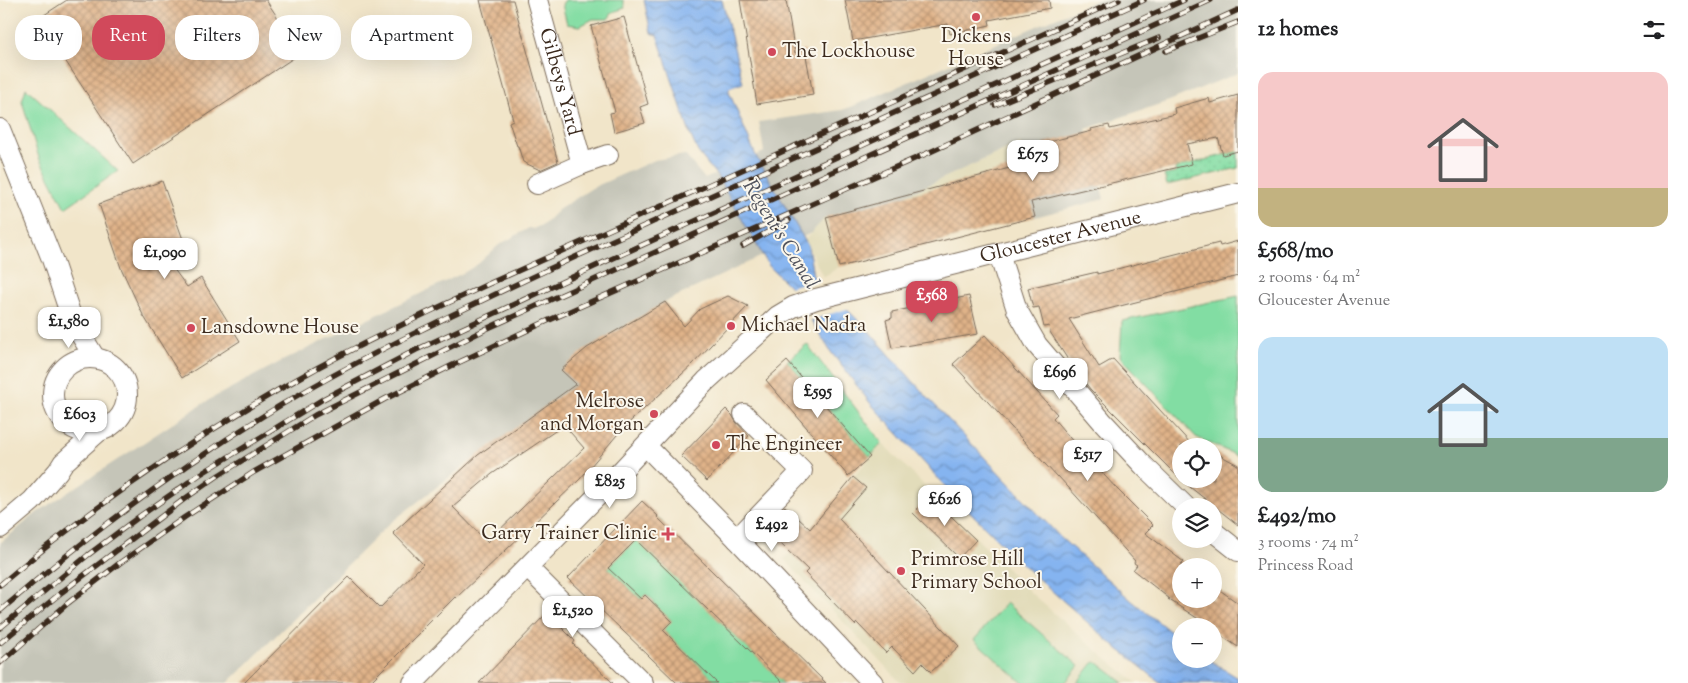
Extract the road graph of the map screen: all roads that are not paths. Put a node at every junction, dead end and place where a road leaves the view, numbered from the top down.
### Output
1 (537, 0) edge
2 (0, 128) edge
3 (608, 154) dead end
4 (582, 164) junction
5 (537, 184) dead end
6 (1238, 193) edge
7 (999, 254) junction
8 (73, 322) junction
9 (96, 358) junction
10 (69, 364) junction
11 (744, 414) dead end
12 (62, 421) junction
13 (99, 432) junction
14 (646, 446) junction
15 (63, 463) junction
16 (1177, 498) edge
17 (0, 528) edge
18 (1222, 538) edge
19 (737, 539) junction
20 (1238, 551) edge
21 (528, 568) junction
22 (413, 683) edge
23 (643, 683) edge
24 (873, 683) edge

1 - 4 street, Gilbeys Yard
2 - 8 street
3 - 4 street
4 - 5 street
6 - 7 street, Gloucester Avenue
7 - 14 street, Gloucester Avenue
7 - 16 street
8 - 9 street
8 - 10 street
9 - 10 street
9 - 13 street
10 - 12 street
11 - 19 street
12 - 13 street
12 - 15 street
13 - 15 street
14 - 19 street
14 - 21 street, Gloucester Avenue
15 - 17 street
18 - 20 street
19 - 24 street
21 - 22 street, Gloucester Avenue
21 - 23 street

